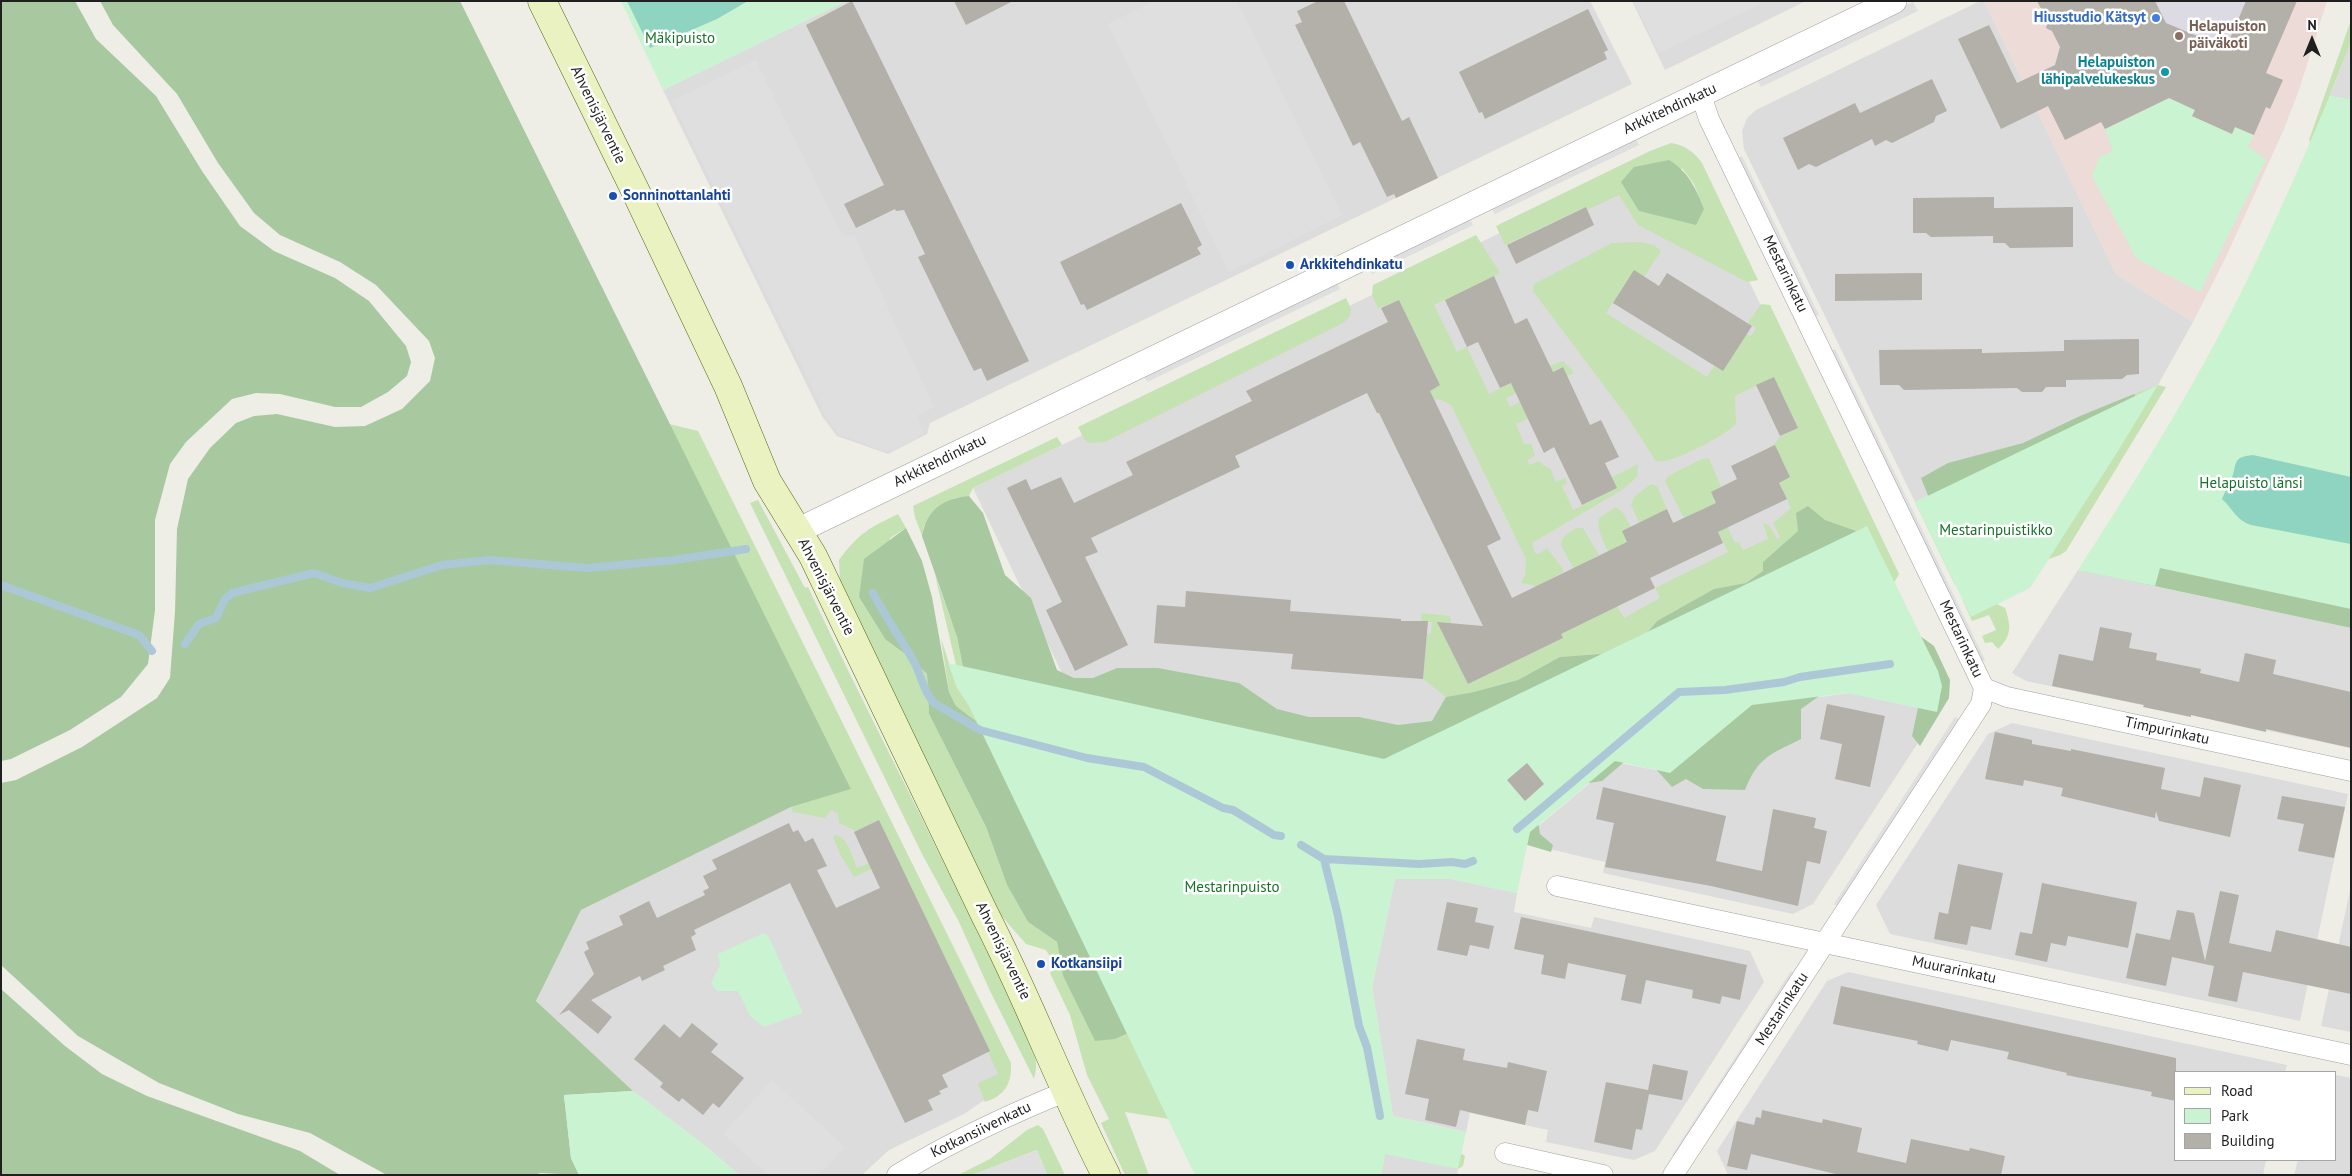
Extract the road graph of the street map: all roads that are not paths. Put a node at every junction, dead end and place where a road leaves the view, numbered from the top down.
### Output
1 (542, 1) edge
2 (1894, 1) edge
3 (1701, 95) junction
4 (798, 532) junction
5 (1984, 688) junction
6 (2351, 771) edge
7 (1557, 886) dead end
8 (1825, 943) junction
9 (2351, 1055) edge
10 (1067, 1091) junction
11 (1505, 1153) dead end
12 (897, 1175) edge
13 (1106, 1175) edge
14 (1603, 1175) edge
15 (1673, 1175) edge

1 - 4 main road, Ahvenisjärventie
2 - 3 street, Arkkitehdinkatu
3 - 4 street, Arkkitehdinkatu
3 - 5 street, Mestarinkatu
4 - 10 main road, Ahvenisjärventie
5 - 6 street, Timpurinkatu
5 - 8 street, Mestarinkatu
7 - 8 street, Muurarinkatu
8 - 9 street, Muurarinkatu
8 - 15 street, Mestarinkatu
10 - 12 street, Kotkansiivenkatu
10 - 13 main road, Ahvenisjärventie
11 - 14 street

